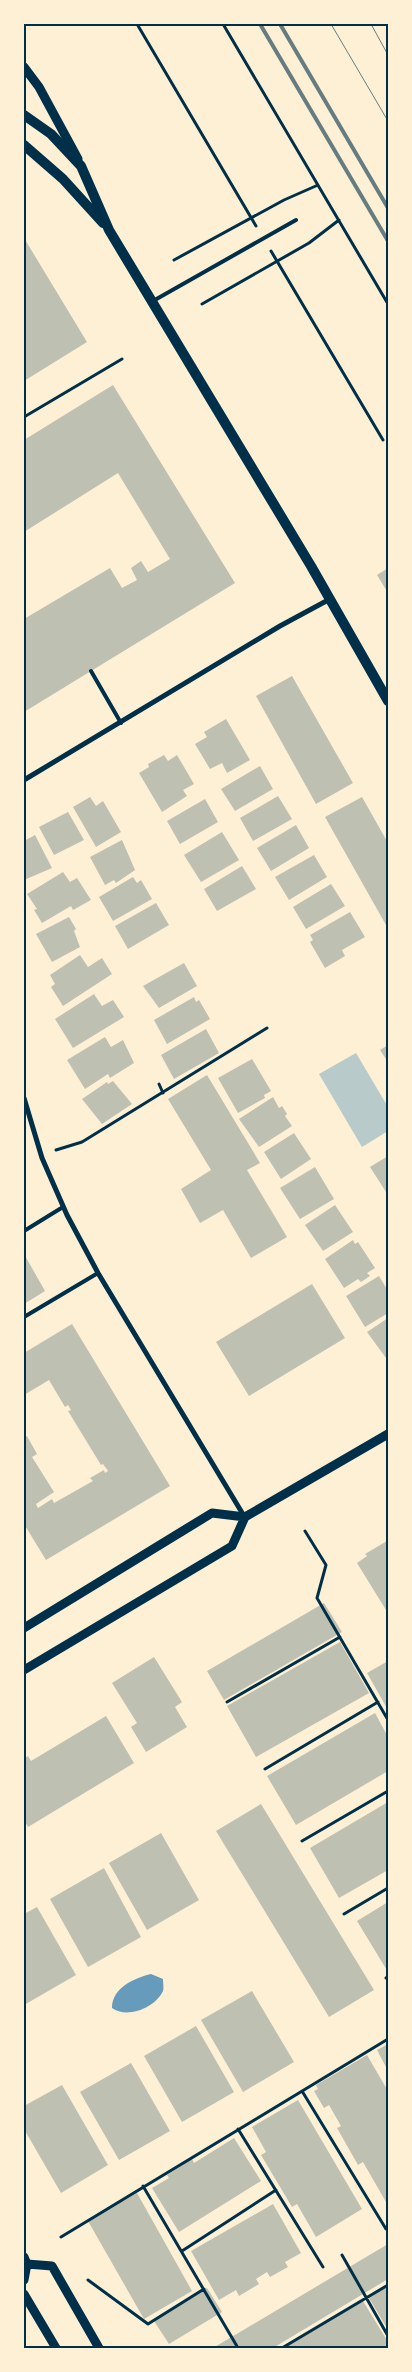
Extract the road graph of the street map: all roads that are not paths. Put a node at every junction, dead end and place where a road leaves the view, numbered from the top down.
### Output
1 (24, 67) edge
2 (24, 114) edge
3 (24, 146) edge
4 (82, 166) junction
5 (296, 220) dead end
6 (109, 230) junction
7 (153, 301) junction
8 (330, 599) junction
9 (91, 671) dead end
10 (388, 701) edge
11 (121, 723) junction
12 (24, 780) edge
13 (24, 1098) edge
14 (63, 1207) junction
15 (24, 1231) edge
16 (98, 1272) junction
17 (24, 1317) edge
18 (388, 1434) edge
19 (244, 1517) junction
20 (24, 1628) edge
21 (24, 1670) edge
22 (26, 2261) edge
23 (24, 2280) edge
24 (24, 2294) edge
25 (56, 2348) edge
26 (99, 2348) edge

1 - 4 street
2 - 4 main road
3 - 6 main road
4 - 6 main road
5 - 7 lane
6 - 7 main road
7 - 8 main road
8 - 10 main road
8 - 11 street
9 - 11 lane
11 - 12 street
13 - 14 street
14 - 15 lane
14 - 16 street
16 - 17 lane
16 - 19 street
18 - 19 street
19 - 20 street
19 - 21 street
22 - 23 street
22 - 26 street
24 - 25 street

